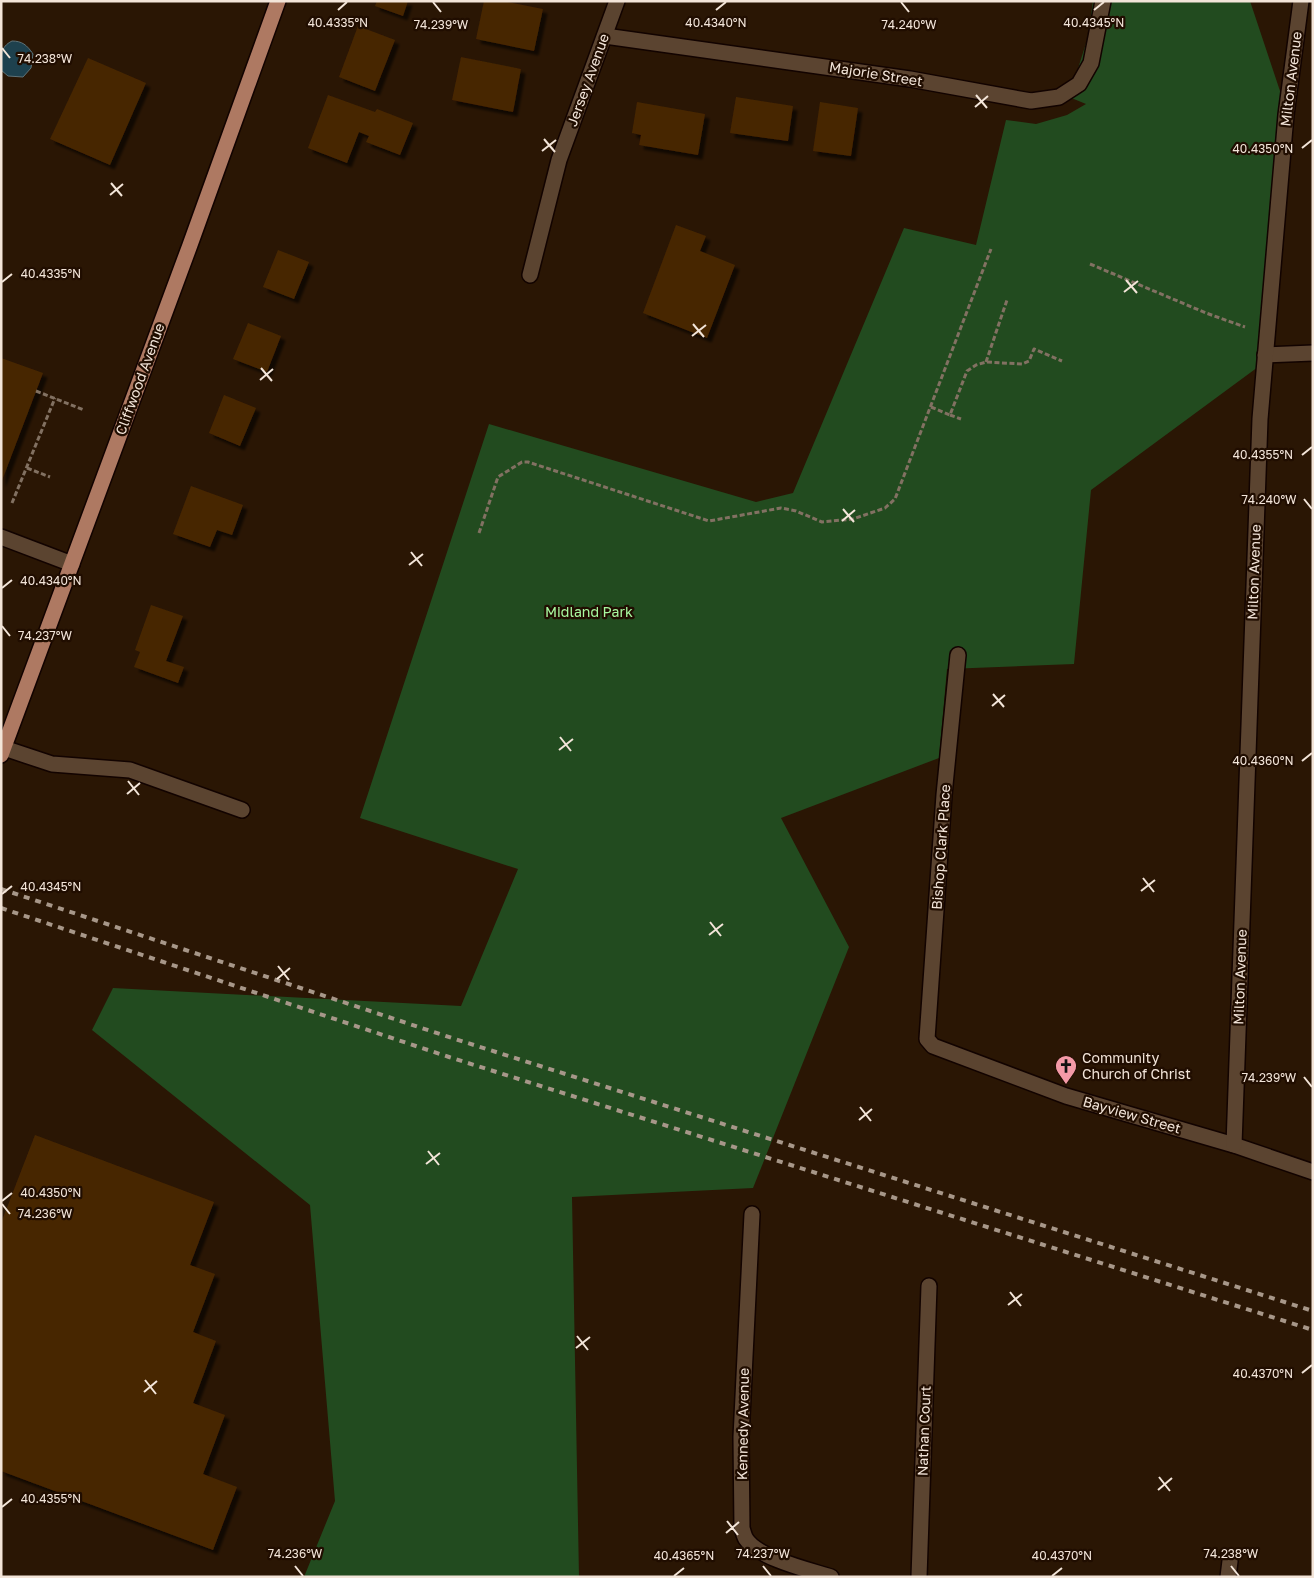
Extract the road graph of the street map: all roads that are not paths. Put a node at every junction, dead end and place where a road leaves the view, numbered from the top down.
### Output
1 (278, 1) edge
2 (617, 1) edge
3 (1103, 1) edge
4 (1301, 1) edge
5 (605, 36) junction
6 (530, 275) dead end
7 (1313, 353) edge
8 (1265, 355) junction
9 (1, 537) edge
10 (72, 564) junction
11 (958, 655) dead end
12 (2, 752) edge
13 (242, 810) dead end
14 (927, 1039) joint
15 (1234, 1145) junction
16 (1313, 1172) edge
17 (752, 1214) dead end
18 (929, 1286) dead end
19 (1230, 1561) dead end
20 (830, 1577) edge
21 (919, 1577) edge
22 (1228, 1577) edge

1 - 10 main road, Cliffwood Avenue
2 - 5 street, Jersey Avenue
3 - 5 street, Majorie Street
4 - 8 street, Milton Avenue
5 - 6 street, Jersey Avenue
7 - 8 street
8 - 15 street, Milton Avenue
9 - 10 street
10 - 12 main road, Cliffwood Avenue
11 - 14 street, Bishop Clark Place
12 - 13 street
14 - 15 street, Bayview Street
15 - 16 street, Bayview Street
17 - 20 street, Kennedy Avenue
18 - 21 street, Nathan Court
19 - 22 street

